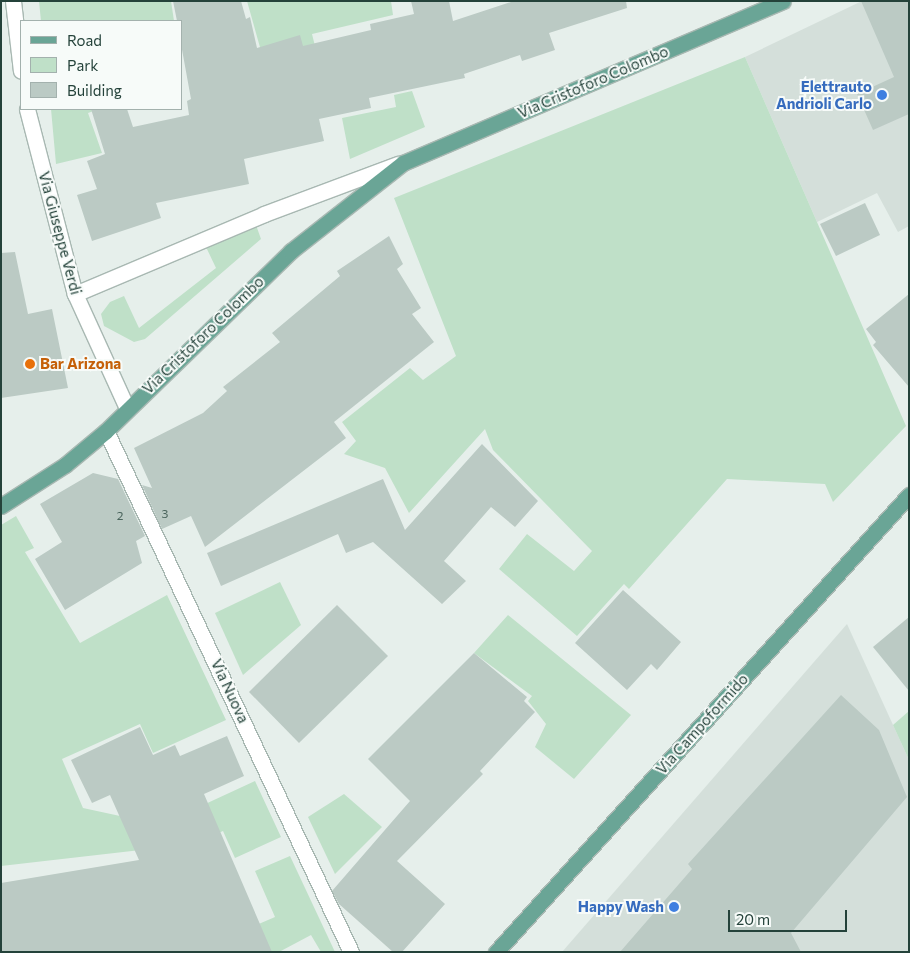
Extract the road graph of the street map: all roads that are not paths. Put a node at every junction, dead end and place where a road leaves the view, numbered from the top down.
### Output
1 (13, 1) edge
2 (783, 1) edge
3 (20, 62) edge
4 (27, 110) edge
5 (403, 162) junction
6 (75, 294) junction
7 (127, 408) junction
8 (106, 431) junction
9 (909, 495) edge
10 (1, 506) edge
11 (351, 952) edge
12 (496, 952) edge

1 - 3 street
2 - 5 main road, Via Cristoforo Colombo
4 - 6 street, Via Giuseppe Verdi
5 - 6 street, Via Cristoforo Colombo
5 - 7 main road, Via Cristoforo Colombo
6 - 7 street, Via Giuseppe Verdi
7 - 8 main road, Via Cristoforo Colombo
8 - 10 main road, Via Cristoforo Colombo
8 - 11 street, Via Nuova
9 - 12 main road, Via Campoformido

